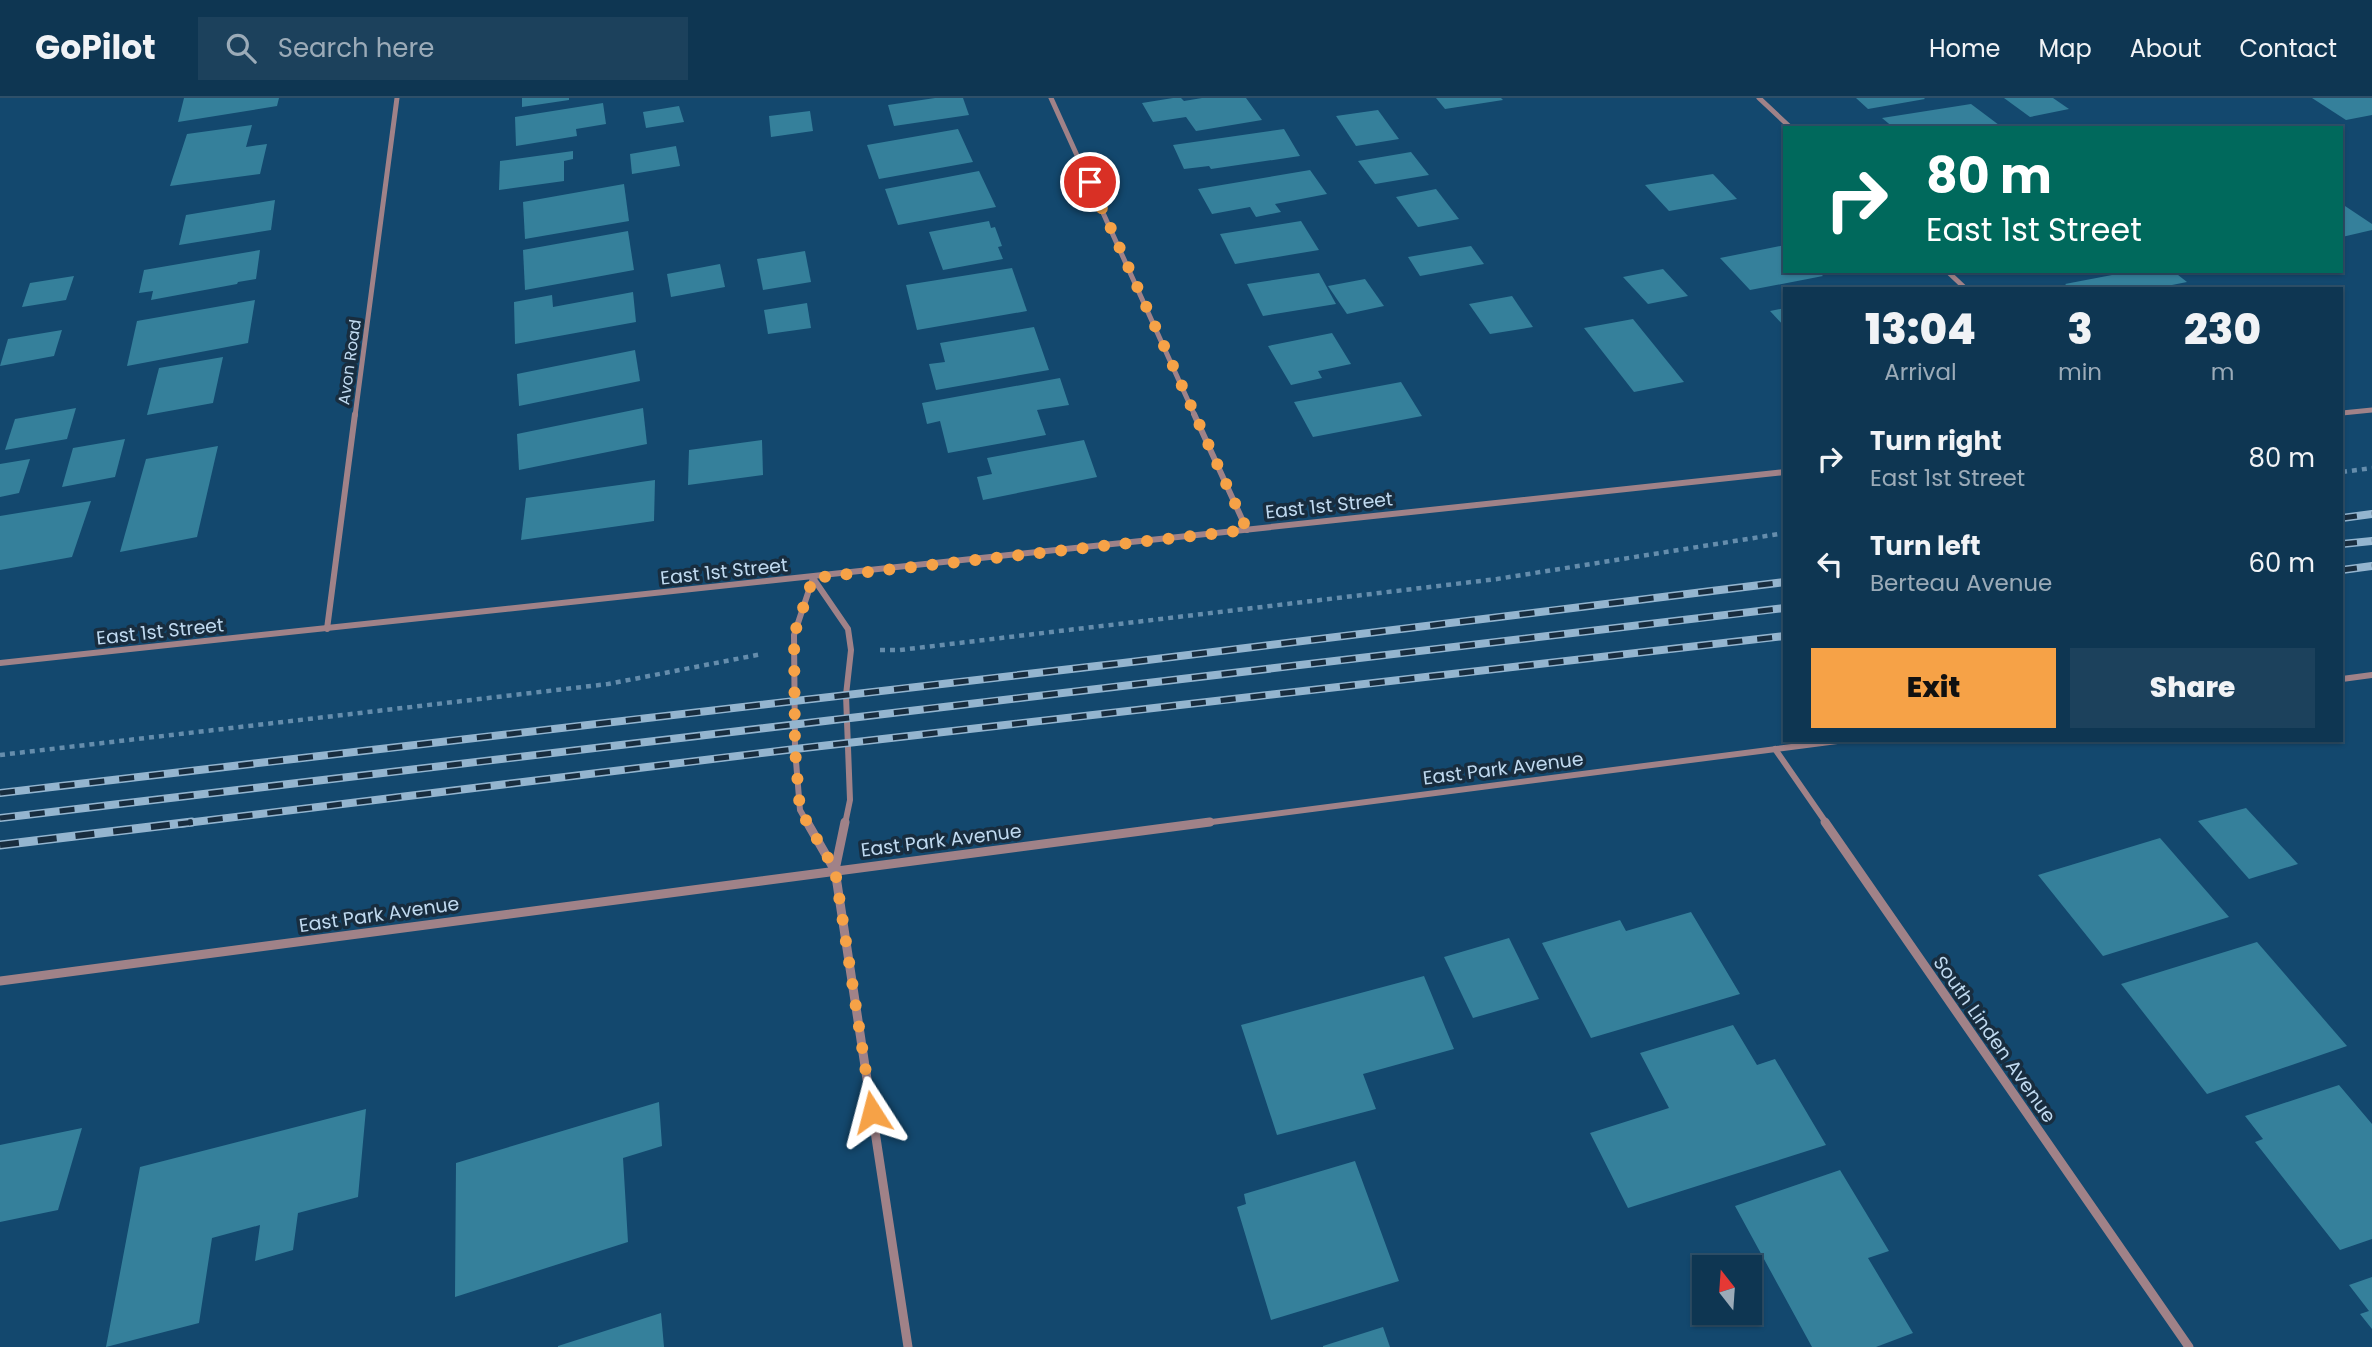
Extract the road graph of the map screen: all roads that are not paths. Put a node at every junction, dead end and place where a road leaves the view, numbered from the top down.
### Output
1 (397, 98) edge
2 (1051, 98) edge
3 (1759, 98) edge
4 (1789, 126) edge
5 (1949, 273) edge
6 (1964, 287) edge
7 (2372, 410) edge
8 (2343, 413) edge
9 (1783, 472) edge
10 (1247, 530) junction
11 (813, 578) junction
12 (327, 629) junction
13 (0, 663) edge
14 (2372, 676) edge
15 (2343, 679) edge
16 (1829, 742) edge
17 (1775, 749) junction
18 (835, 870) junction
19 (0, 981) edge
20 (908, 1347) edge
21 (2189, 1347) edge

1 - 12 street, Avon Road
2 - 10 street
3 - 4 street
5 - 6 street
7 - 8 street
9 - 10 street, East 1st Street
10 - 11 street, East 1st Street
11 - 12 street, East 1st Street
11 - 18 street
11 - 18 street
12 - 13 street, East 1st Street
14 - 15 street
16 - 17 street, East Park Avenue
17 - 18 street, East Park Avenue
17 - 21 street, South Linden Avenue
18 - 19 street, East Park Avenue
18 - 20 street

